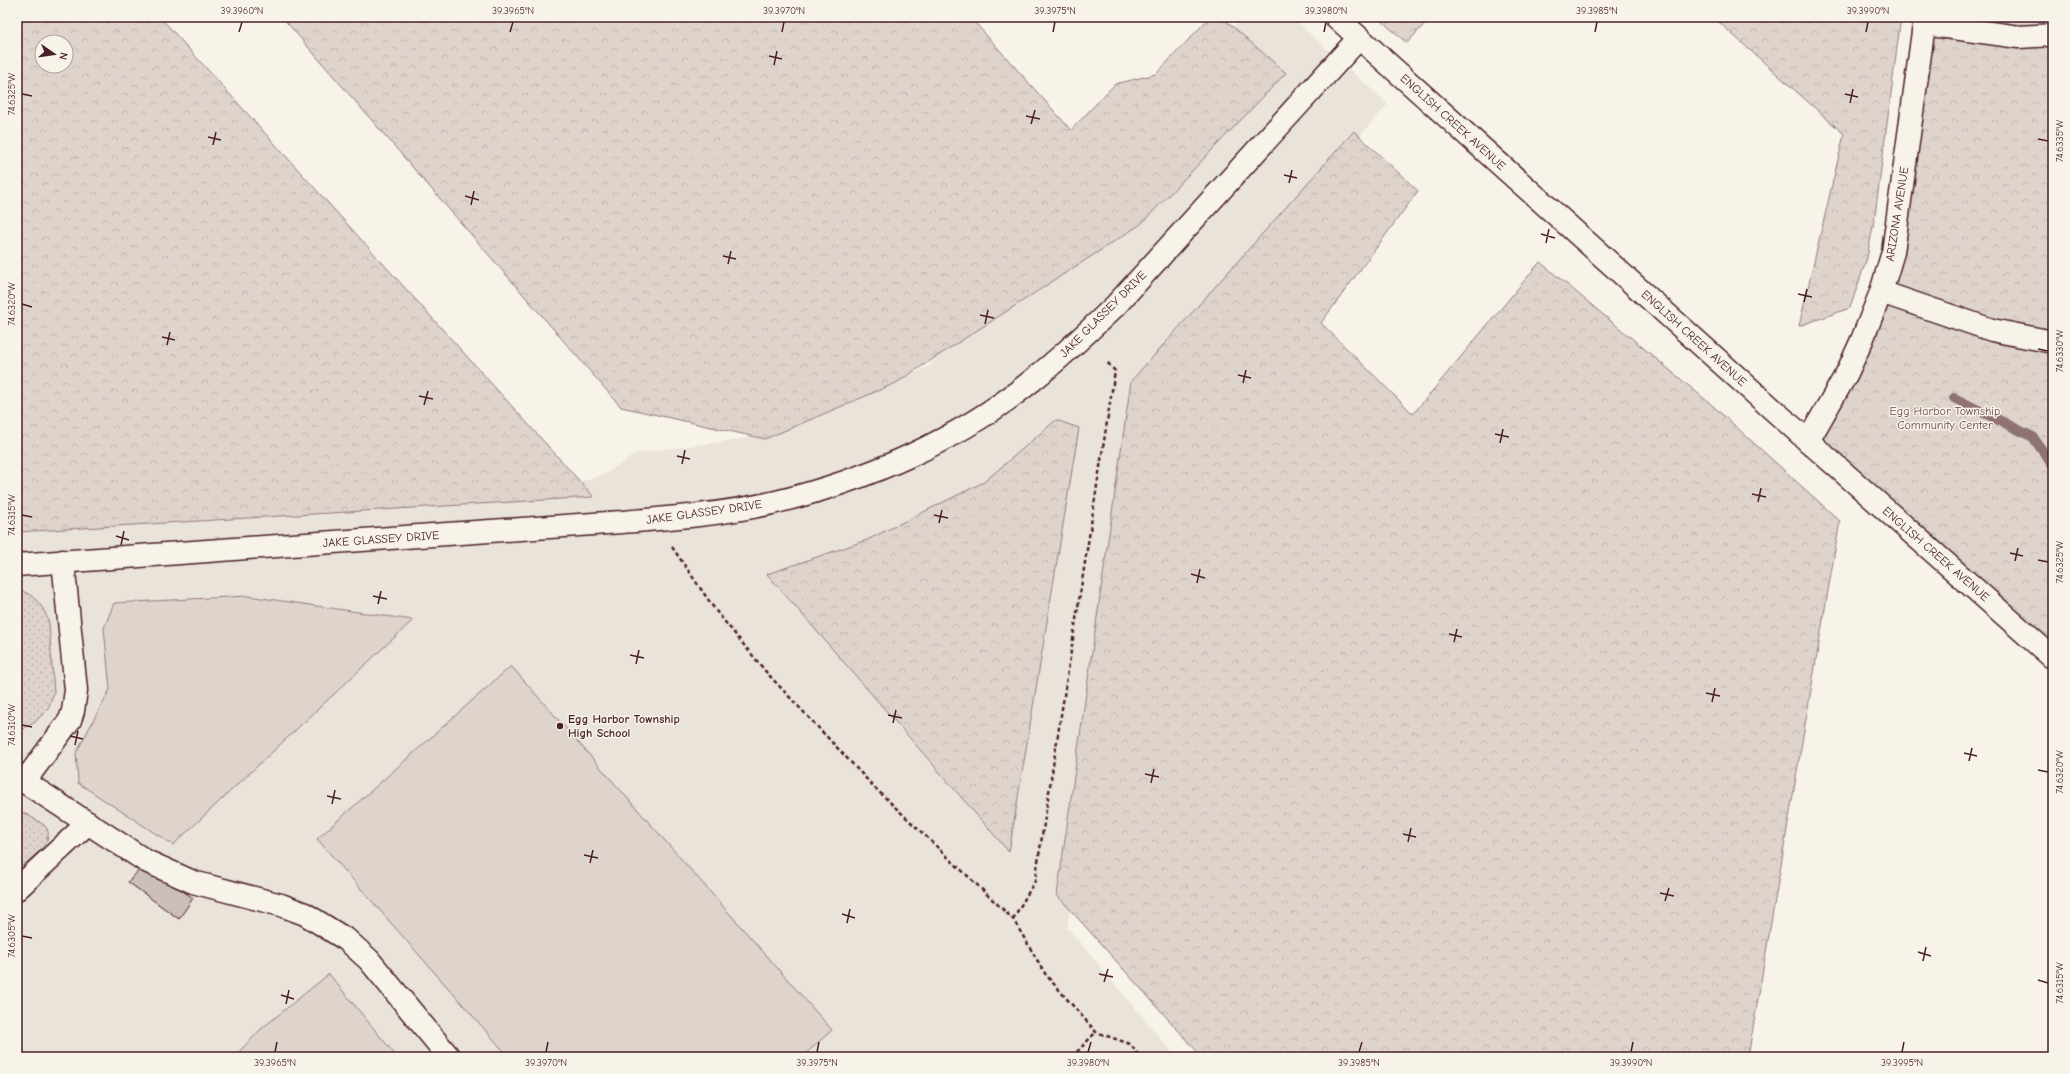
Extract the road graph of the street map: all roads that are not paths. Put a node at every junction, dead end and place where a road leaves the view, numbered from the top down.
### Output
1 (1336, 17) edge
2 (1924, 21) edge
3 (2053, 35) edge
4 (1359, 38) junction
5 (1881, 292) junction
6 (2053, 342) edge
7 (1808, 441) junction
8 (63, 561) junction
9 (17, 565) edge
10 (2053, 658) edge
11 (20, 779) edge
12 (88, 823) junction
13 (17, 889) edge
14 (449, 1057) edge

1 - 4 main road, ENGLISH CREEK AVENUE
2 - 3 main road
2 - 5 main road, ARIZONA AVENUE
4 - 7 main road, ENGLISH CREEK AVENUE
4 - 8 main road, JAKE GLASSEY DRIVE
5 - 6 main road
5 - 7 main road, ARIZONA AVENUE
7 - 10 main road, ENGLISH CREEK AVENUE
8 - 9 main road, JAKE GLASSEY DRIVE
8 - 11 main road
11 - 12 main road
12 - 13 main road
12 - 14 main road

